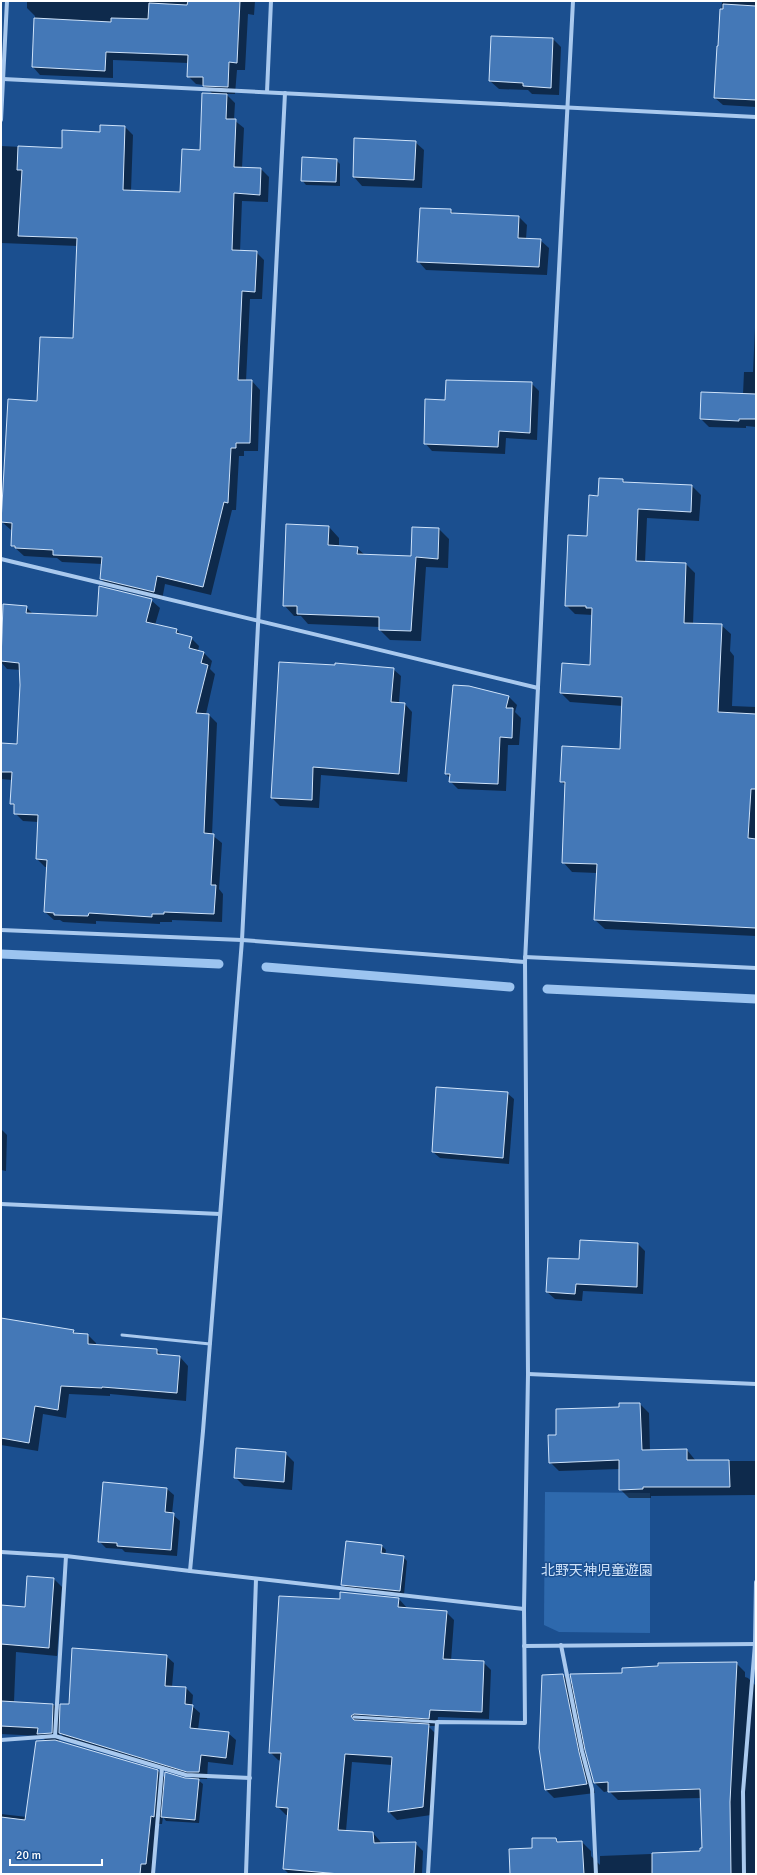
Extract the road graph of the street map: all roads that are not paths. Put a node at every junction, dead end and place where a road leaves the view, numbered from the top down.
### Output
1 (7, 1) edge
2 (271, 1) edge
3 (573, 1) edge
4 (3, 79) junction
5 (2, 87) edge
6 (267, 92) junction
7 (285, 93) junction
8 (568, 107) junction
9 (756, 117) edge
10 (1, 120) edge
11 (1, 558) edge
12 (259, 620) junction
13 (538, 688) junction
14 (1, 930) edge
15 (242, 940) junction
16 (525, 960) junction
17 (756, 968) edge
18 (1, 1204) edge
19 (220, 1214) junction
20 (122, 1335) dead end
21 (210, 1344) junction
22 (528, 1374) junction
23 (756, 1384) edge
24 (1, 1552) edge
25 (66, 1556) junction
26 (190, 1571) junction
27 (256, 1579) junction
28 (756, 1582) edge
29 (524, 1609) junction
30 (755, 1644) edge
31 (560, 1645) junction
32 (524, 1646) junction
33 (354, 1717) dead end
34 (438, 1722) junction
35 (55, 1736) junction
36 (1, 1740) edge
37 (162, 1768) junction
38 (250, 1778) junction
39 (153, 1874) edge
40 (246, 1874) edge
41 (428, 1874) edge
42 (596, 1874) edge
43 (744, 1874) edge

1 - 4 street
2 - 6 street
3 - 8 street
4 - 5 street
4 - 6 street
5 - 10 street
6 - 7 street
7 - 8 street
7 - 12 street
8 - 9 street
8 - 13 street
11 - 12 street
12 - 13 street
12 - 15 street
13 - 16 street
14 - 15 street
15 - 16 street
15 - 19 street
16 - 17 street
16 - 22 street
18 - 19 street
19 - 21 street
20 - 21 lane
21 - 26 street
22 - 23 street
22 - 29 street
24 - 25 street
25 - 26 street
25 - 35 street
26 - 27 street
27 - 29 street
27 - 38 street
28 - 30 street
29 - 32 street
30 - 31 street
30 - 43 street
31 - 32 street
31 - 42 street
32 - 34 street
33 - 34 lane
34 - 41 street
35 - 36 street
35 - 37 street
37 - 38 street
37 - 39 street
38 - 40 street

